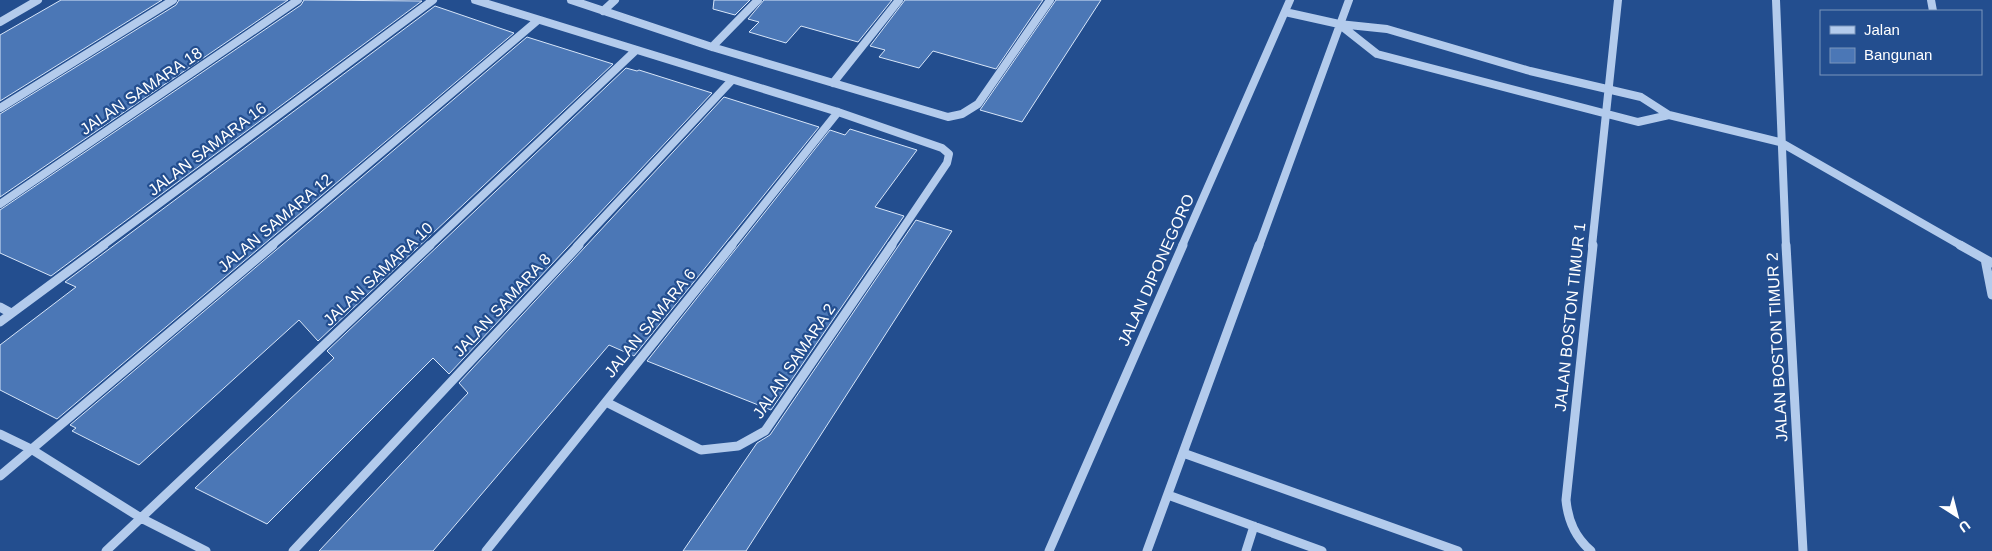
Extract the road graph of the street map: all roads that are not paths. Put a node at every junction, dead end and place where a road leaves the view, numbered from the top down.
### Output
1 (38, 0) edge
2 (173, 0) edge
3 (298, 0) edge
4 (433, 0) edge
5 (475, 0) edge
6 (571, 0) edge
7 (615, 0) edge
8 (758, 0) edge
9 (899, 0) edge
10 (1050, 0) edge
11 (1290, 0) edge
12 (1348, 0) edge
13 (1618, 0) edge
14 (1776, 0) edge
15 (603, 11) junction
16 (1286, 12) junction
17 (538, 20) junction
18 (0, 22) edge
19 (1339, 24) junction
20 (712, 47) junction
21 (635, 51) junction
22 (732, 80) junction
23 (833, 83) junction
24 (1607, 89) junction
25 (0, 108) edge
26 (971, 110) joint
27 (838, 112) junction
28 (1606, 115) junction
29 (1669, 115) junction
30 (1780, 142) junction
31 (0, 204) edge
32 (1989, 261) edge
33 (1992, 295) edge
34 (0, 307) edge
35 (11, 313) junction
36 (0, 322) edge
37 (606, 402) junction
38 (0, 434) edge
39 (31, 450) junction
40 (1183, 453) junction
41 (0, 476) edge
42 (1168, 495) junction
43 (141, 518) junction
44 (1254, 526) junction
45 (106, 551) edge
46 (206, 551) edge
47 (293, 551) edge
48 (486, 551) edge
49 (1049, 551) edge
50 (1147, 551) edge
51 (1246, 551) edge
52 (1322, 551) edge
53 (1458, 551) edge
54 (1591, 551) edge
55 (1803, 551) edge

1 - 18 street
2 - 25 street
3 - 31 street, JALAN SAMARA 18
4 - 35 street, JALAN SAMARA 16
5 - 17 street
6 - 15 street
7 - 15 street
8 - 20 street
9 - 23 street
10 - 26 street
11 - 16 street, JALAN DIPONEGORO
12 - 19 street
13 - 24 street, JALAN BOSTON TIMUR 1
14 - 30 street, JALAN BOSTON TIMUR 2
15 - 20 street
16 - 19 street
16 - 49 street, JALAN DIPONEGORO
17 - 21 street
17 - 39 street, JALAN SAMARA 12
19 - 24 street
19 - 28 street
19 - 40 street
20 - 23 street
21 - 22 street
21 - 43 street, JALAN SAMARA 10
22 - 27 street
22 - 47 street, JALAN SAMARA 8
23 - 26 street
24 - 28 street, JALAN BOSTON TIMUR 1
24 - 29 street
27 - 37 street, JALAN SAMARA 6
27 - 37 street, JALAN SAMARA 2
28 - 29 street
28 - 54 street, JALAN BOSTON TIMUR 1
29 - 30 street
30 - 32 street
30 - 55 street, JALAN BOSTON TIMUR 2
32 - 33 street
34 - 35 street
35 - 36 street, JALAN SAMARA 16
37 - 48 street, JALAN SAMARA 6
38 - 39 street
39 - 41 street, JALAN SAMARA 12
39 - 43 street
40 - 42 street
40 - 53 street
42 - 44 street
42 - 50 street
43 - 45 street
43 - 46 street
44 - 51 street
44 - 52 street

